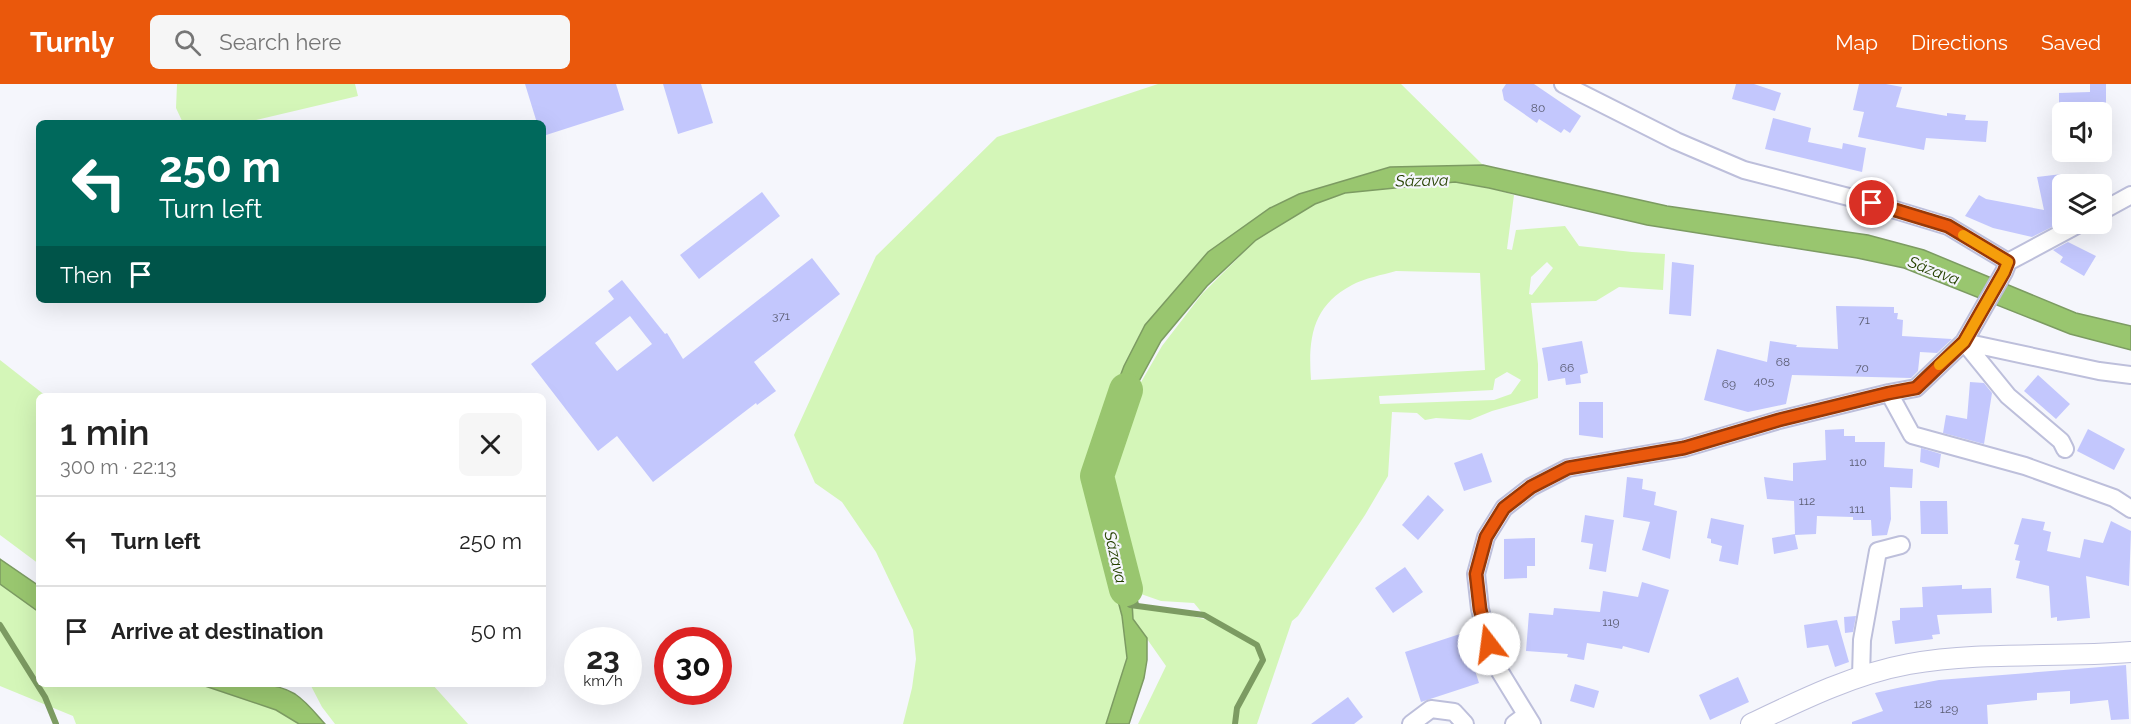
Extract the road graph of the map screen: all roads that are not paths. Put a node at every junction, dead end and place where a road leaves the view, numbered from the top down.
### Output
1 (1563, 84) edge
2 (2131, 195) edge
3 (2112, 206) edge
4 (2062, 234) edge
5 (2006, 267) junction
6 (1964, 342) junction
7 (2131, 375) edge
8 (1889, 393) junction
9 (2065, 449) dead end
10 (2131, 509) edge
11 (1901, 546) dead end
12 (2131, 652) edge
13 (1861, 677) junction
14 (1524, 721) edge
15 (1411, 724) edge
16 (1465, 724) edge
17 (1752, 724) edge

1 - 5 street
2 - 3 street
4 - 5 street
5 - 6 street
6 - 7 street
6 - 8 street
6 - 9 street
8 - 10 street
8 - 14 street
11 - 13 street
12 - 13 street
13 - 17 street
15 - 16 street

